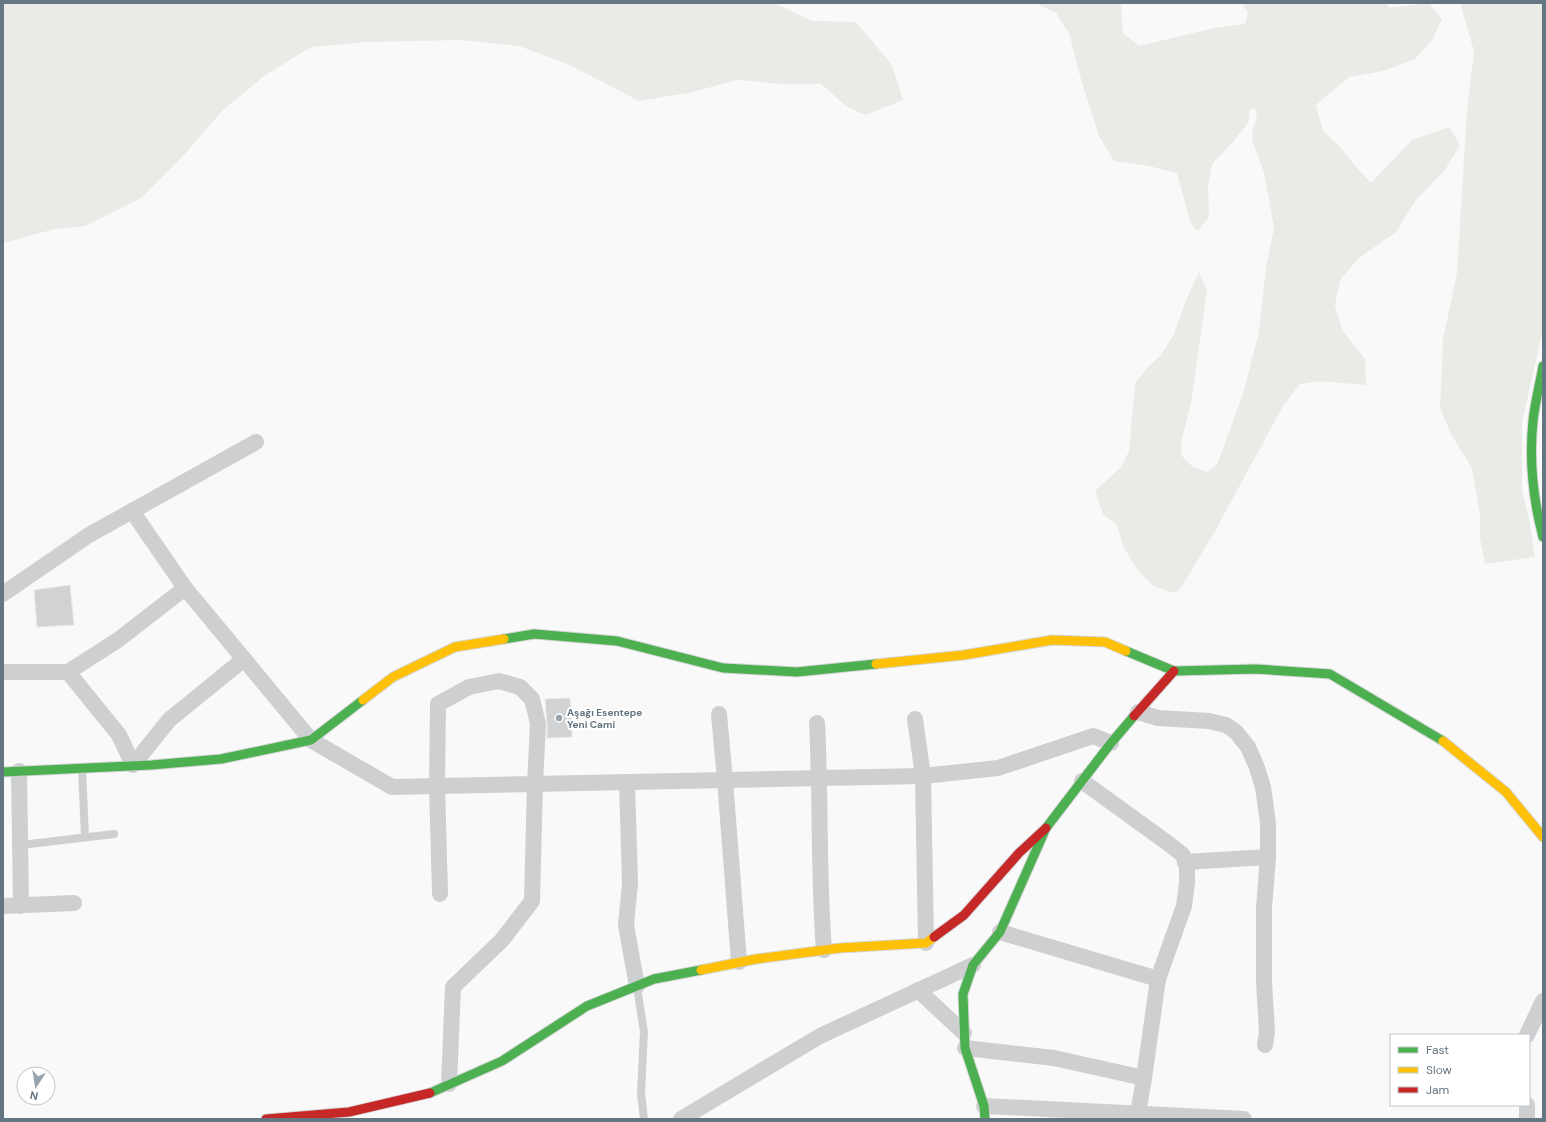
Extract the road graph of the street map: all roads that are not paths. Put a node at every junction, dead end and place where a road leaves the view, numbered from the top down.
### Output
1 (1543, 366) edge
2 (256, 442) dead end
3 (132, 511) junction
4 (1543, 537) edge
5 (185, 588) junction
6 (3, 594) edge
7 (244, 659) junction
8 (1174, 671) junction
9 (3, 672) edge
10 (68, 672) junction
11 (1138, 712) junction
12 (719, 714) dead end
13 (915, 719) dead end
14 (817, 723) dead end
15 (311, 740) junction
16 (1111, 743) junction
17 (133, 765) junction
18 (82, 768) junction
19 (20, 771) junction
20 (3, 772) edge
21 (923, 776) junction
22 (820, 778) junction
23 (725, 780) junction
24 (1082, 781) junction
25 (627, 782) junction
26 (535, 784) junction
27 (437, 786) junction
28 (1046, 828) junction
29 (114, 834) dead end
30 (85, 837) junction
31 (1543, 837) edge
32 (20, 845) junction
33 (1268, 857) junction
34 (1185, 862) junction
35 (440, 894) dead end
36 (74, 903) dead end
37 (3, 906) edge
38 (21, 906) junction
39 (1000, 932) junction
40 (926, 943) junction
41 (824, 950) junction
42 (739, 962) junction
43 (973, 965) junction
44 (1158, 978) junction
45 (637, 986) junction
46 (918, 990) junction
47 (1542, 1009) edge
48 (1528, 1034) edge
49 (964, 1040) junction
50 (1265, 1045) dead end
51 (1144, 1078) junction
52 (449, 1084) junction
53 (1527, 1106) edge
54 (985, 1113) edge
55 (1137, 1116) edge
56 (266, 1119) edge
57 (644, 1119) edge
58 (681, 1119) edge
59 (1244, 1119) edge
60 (1527, 1119) edge

1 - 4 main road
2 - 3 street
3 - 5 street
3 - 6 street
5 - 7 street
5 - 10 street
7 - 15 street
7 - 17 street
8 - 11 main road
8 - 15 main road
8 - 31 main road
9 - 10 street
10 - 17 street
11 - 16 main road
11 - 33 street
12 - 23 street
13 - 21 street
14 - 22 street
15 - 17 main road
15 - 27 street
16 - 21 street
16 - 24 main road
17 - 18 main road
18 - 19 main road
18 - 30 lane
19 - 20 main road
19 - 32 street
21 - 22 street
21 - 40 street
22 - 23 street
22 - 41 street
23 - 25 street
23 - 42 street
24 - 28 main road
24 - 34 street
25 - 26 street
25 - 45 street
26 - 27 street
26 - 27 street
26 - 52 street
27 - 35 street
28 - 39 main road
28 - 40 main road
29 - 30 lane
30 - 32 lane
32 - 38 street
33 - 34 street
33 - 50 street
34 - 44 street
36 - 38 street
37 - 38 street
39 - 43 main road
39 - 44 street
40 - 41 main road
41 - 42 main road
42 - 45 main road
43 - 46 street
43 - 49 main road
44 - 51 street
45 - 52 main road
45 - 57 lane
46 - 49 street
46 - 58 street
47 - 48 street
49 - 51 street
49 - 54 main road
51 - 55 street
52 - 56 main road
53 - 60 street
54 - 55 street
55 - 59 street

